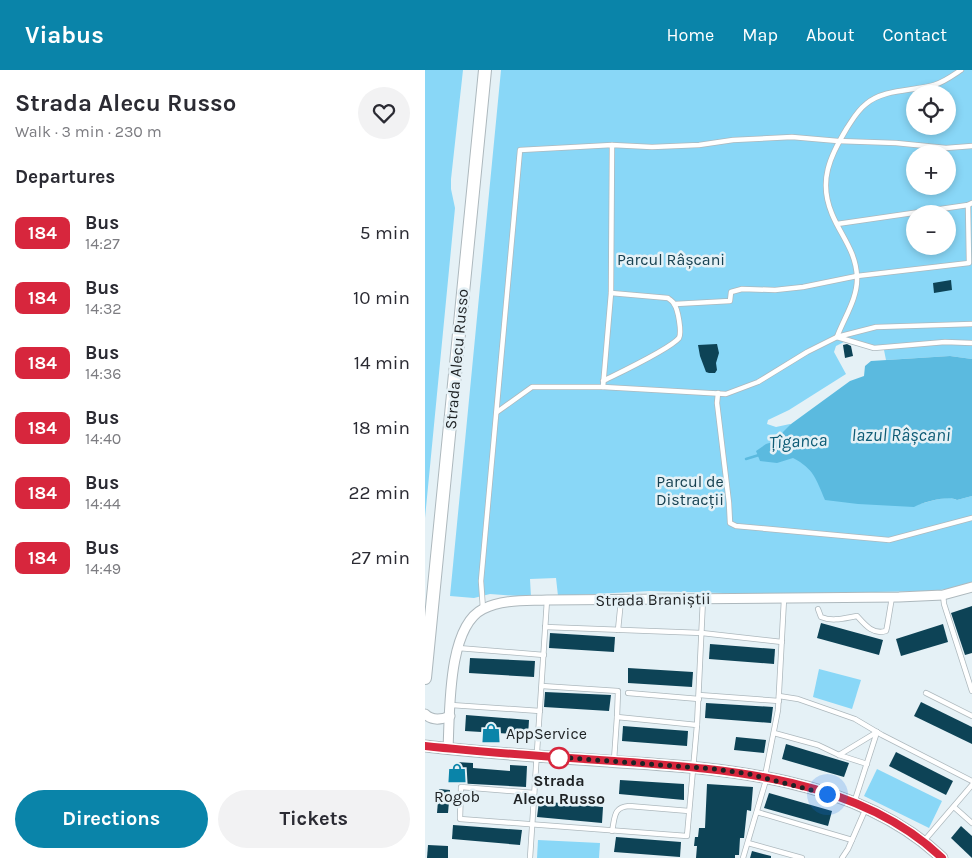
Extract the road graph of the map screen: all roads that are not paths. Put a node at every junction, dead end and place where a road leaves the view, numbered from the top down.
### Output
1 (485, 70) edge
2 (961, 70) edge
3 (838, 141) junction
4 (612, 145) junction
5 (972, 146) edge
6 (970, 204) edge
7 (837, 224) junction
8 (857, 276) junction
9 (611, 292) junction
10 (675, 304) junction
11 (972, 324) edge
12 (837, 337) junction
13 (972, 343) edge
14 (603, 381) junction
15 (603, 387) junction
16 (718, 393) junction
17 (497, 412) junction
18 (972, 518) edge
19 (972, 587) edge
20 (943, 595) junction
21 (892, 597) junction
22 (703, 598) junction
23 (784, 598) junction
24 (547, 600) junction
25 (621, 600) junction
26 (432, 606) junction
27 (483, 609) junction
28 (818, 609) dead end
29 (425, 622) edge
30 (545, 627) junction
31 (618, 630) junction
32 (702, 634) junction
33 (782, 642) junction
34 (457, 648) junction
35 (544, 655) junction
36 (425, 678) edge
37 (542, 686) junction
38 (972, 691) edge
39 (628, 693) dead end
40 (926, 693) dead end
41 (699, 697) junction
42 (779, 698) junction
43 (451, 705) junction
44 (540, 711) junction
45 (425, 714) edge
46 (450, 716) junction
47 (972, 716) edge
48 (617, 717) junction
49 (697, 725) junction
50 (877, 732) junction
51 (774, 733) junction
52 (425, 746) edge
53 (448, 748) junction
54 (839, 755) junction
55 (537, 756) junction
56 (613, 761) junction
57 (867, 764) junction
58 (694, 767) junction
59 (766, 778) junction
60 (972, 781) edge
61 (972, 786) edge
62 (534, 793) junction
63 (854, 803) junction
64 (954, 806) junction
65 (866, 808) junction
66 (689, 811) junction
67 (757, 812) junction
68 (972, 823) edge
69 (531, 825) junction
70 (613, 831) junction
71 (852, 840) junction
72 (924, 842) junction
73 (748, 843) junction
74 (937, 857) edge
75 (530, 858) edge
76 (743, 858) edge
77 (802, 858) edge
78 (841, 858) edge

1 - 26 main road, Strada Alecu Russo
2 - 3 lane
3 - 4 lane
3 - 5 lane
3 - 7 lane
4 - 9 lane
4 - 17 lane
6 - 7 lane
6 - 8 lane
7 - 8 lane
8 - 10 lane
8 - 12 lane
9 - 10 lane
9 - 14 lane
10 - 14 lane
11 - 12 lane
12 - 13 lane
12 - 16 lane
14 - 15 lane
15 - 16 lane
15 - 17 lane
16 - 18 lane
17 - 27 lane
19 - 20 street, Strada Braniștii
20 - 21 street, Strada Braniștii
20 - 38 lane
21 - 23 street, Strada Braniștii
21 - 28 lane
22 - 23 street, Strada Braniștii
22 - 25 street, Strada Braniștii
22 - 32 lane
23 - 33 lane
24 - 25 street, Strada Braniștii
24 - 27 street, Strada Braniștii
24 - 30 lane
25 - 31 lane
26 - 29 main road
26 - 36 main road, Strada Alecu Russo
27 - 34 street
30 - 31 lane
30 - 35 lane
31 - 32 lane
32 - 33 lane
32 - 41 lane
33 - 42 lane
34 - 35 lane
34 - 43 street
35 - 37 lane
37 - 44 lane
37 - 48 lane
39 - 41 lane
40 - 47 lane
41 - 42 lane
41 - 49 lane
42 - 50 lane
42 - 51 lane
43 - 44 lane
43 - 46 street
44 - 55 lane
45 - 46 street
46 - 53 street
48 - 49 lane
48 - 56 lane
49 - 58 lane
50 - 54 lane
50 - 57 lane
50 - 60 lane
51 - 54 lane
51 - 59 lane
52 - 53 main road
53 - 55 main road
54 - 57 lane
55 - 56 main road
55 - 62 lane
56 - 58 main road
57 - 63 lane
58 - 59 main road
58 - 66 lane
59 - 63 main road
59 - 67 lane
61 - 64 lane
62 - 69 lane
62 - 69 lane
63 - 65 main road
64 - 68 lane
64 - 72 lane
65 - 71 lane
65 - 72 main road
66 - 70 lane
66 - 70 lane
67 - 71 lane
67 - 73 lane
69 - 70 lane
69 - 75 lane
71 - 78 lane
72 - 74 main road
73 - 76 lane
73 - 77 lane

